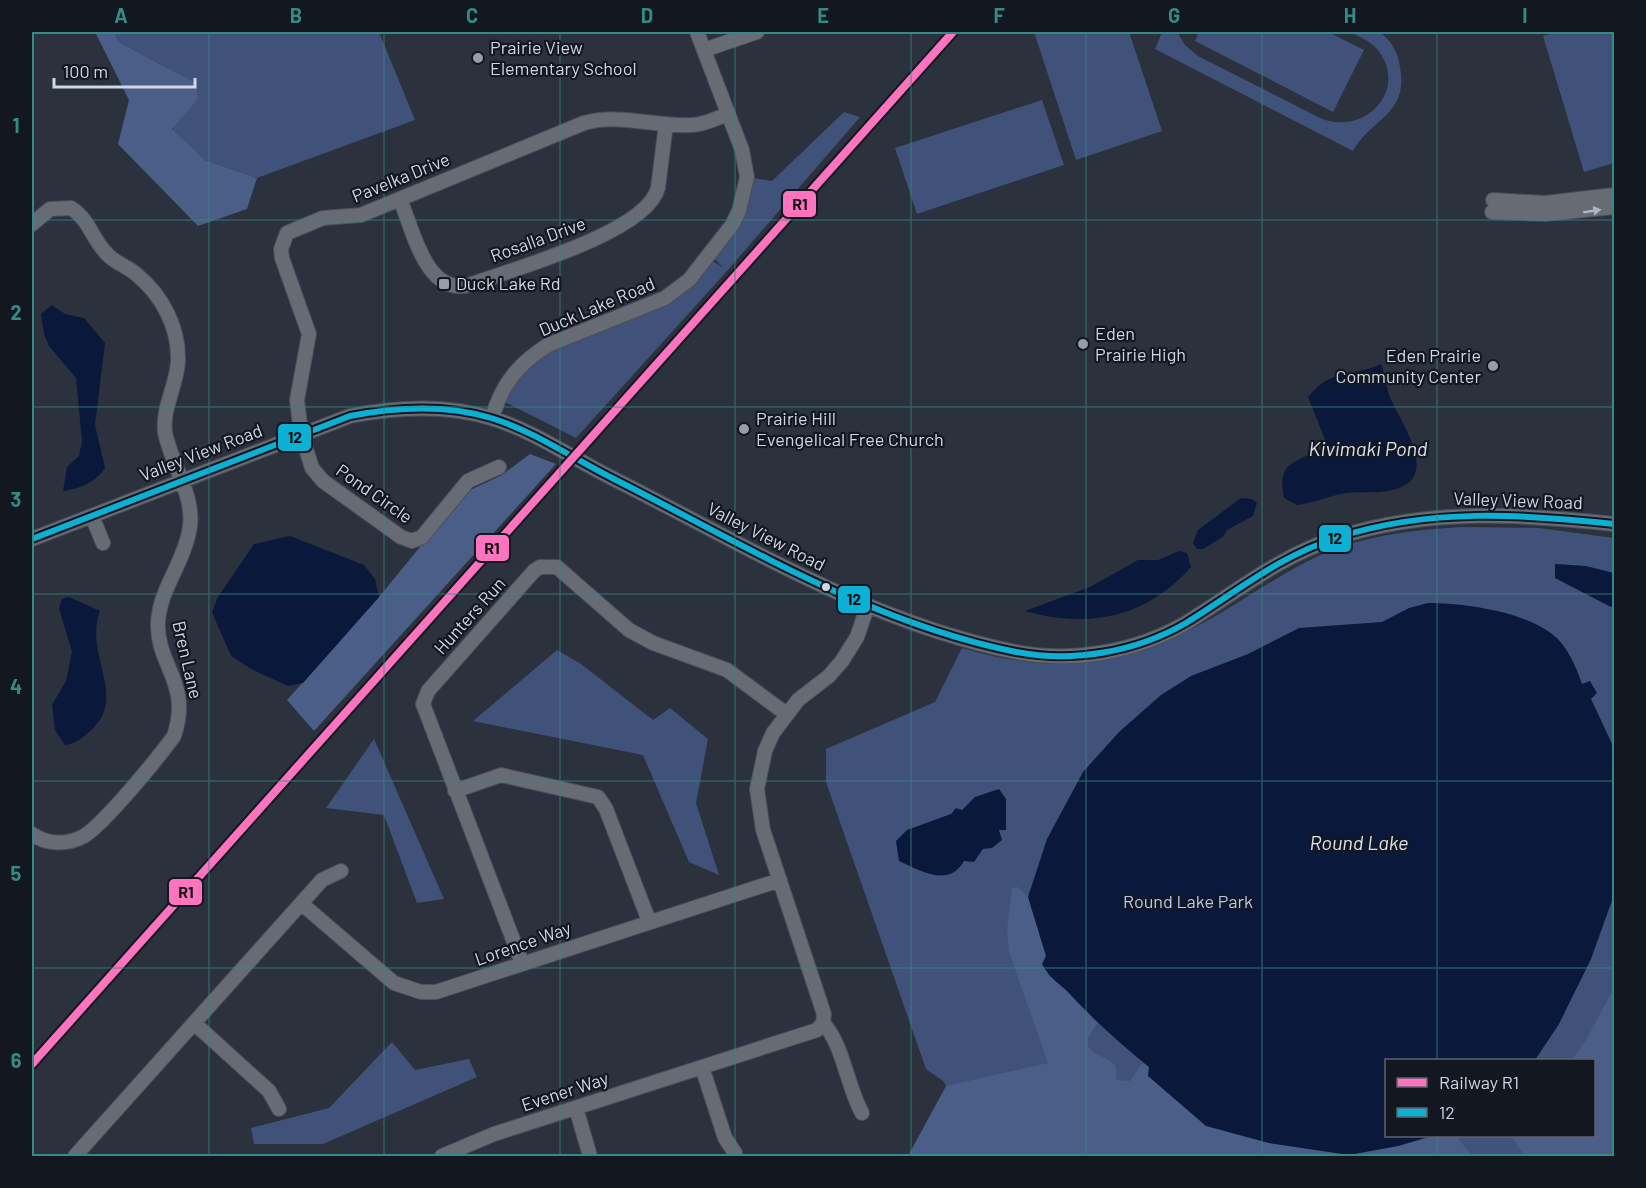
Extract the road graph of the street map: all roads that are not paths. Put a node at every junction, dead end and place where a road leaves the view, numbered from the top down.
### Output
1 (697, 32) edge
2 (757, 32) edge
3 (704, 50) junction
4 (728, 114) junction
5 (666, 124) junction
6 (1614, 195) edge
7 (400, 199) junction
8 (1614, 207) edge
9 (32, 224) edge
10 (492, 418) junction
11 (302, 433) junction
12 (499, 467) dead end
13 (180, 481) junction
14 (92, 516) junction
15 (1614, 526) edge
16 (32, 539) edge
17 (103, 543) dead end
18 (868, 606) junction
19 (785, 713) junction
20 (455, 791) junction
21 (32, 834) edge
22 (341, 871) dead end
23 (780, 880) junction
24 (302, 904) junction
25 (649, 921) junction
26 (522, 963) junction
27 (194, 1023) junction
28 (823, 1023) junction
29 (702, 1067) junction
30 (576, 1108) junction
31 (279, 1109) dead end
32 (862, 1113) dead end
33 (735, 1153) dead end
34 (75, 1156) edge
35 (442, 1156) edge
36 (590, 1156) edge

1 - 3 street, Duck Lake Road
2 - 3 street
3 - 4 street, Duck Lake Road
4 - 5 street, Pavelka Drive
4 - 10 street, Duck Lake Road
5 - 7 street, Pavelka Drive
5 - 7 street, Rosalla Drive
6 -> 8 street
7 - 11 street, Pavelka Drive
9 - 13 street, Bren Lane
10 - 11 street, Valley View Road
10 - 18 street, Valley View Road
11 - 12 street, Pond Circle
11 - 13 street, Valley View Road
13 - 14 street, Valley View Road
13 - 21 street, Bren Lane
14 - 16 street, Valley View Road
14 - 17 street
15 - 18 street, Valley View Road
18 - 19 street
19 - 20 street, Hunters Run
19 - 23 street
20 - 25 street
20 - 26 street, Hunters Run
22 - 24 street
23 - 25 street, Lorence Way
23 - 28 street
24 - 26 street, Lorence Way
24 - 27 street
25 - 26 street, Lorence Way
27 - 31 street
27 - 34 street
28 - 29 street, Evener Way
28 - 32 street
29 - 30 street, Evener Way
29 - 33 street
30 - 35 street, Evener Way
30 - 36 street

